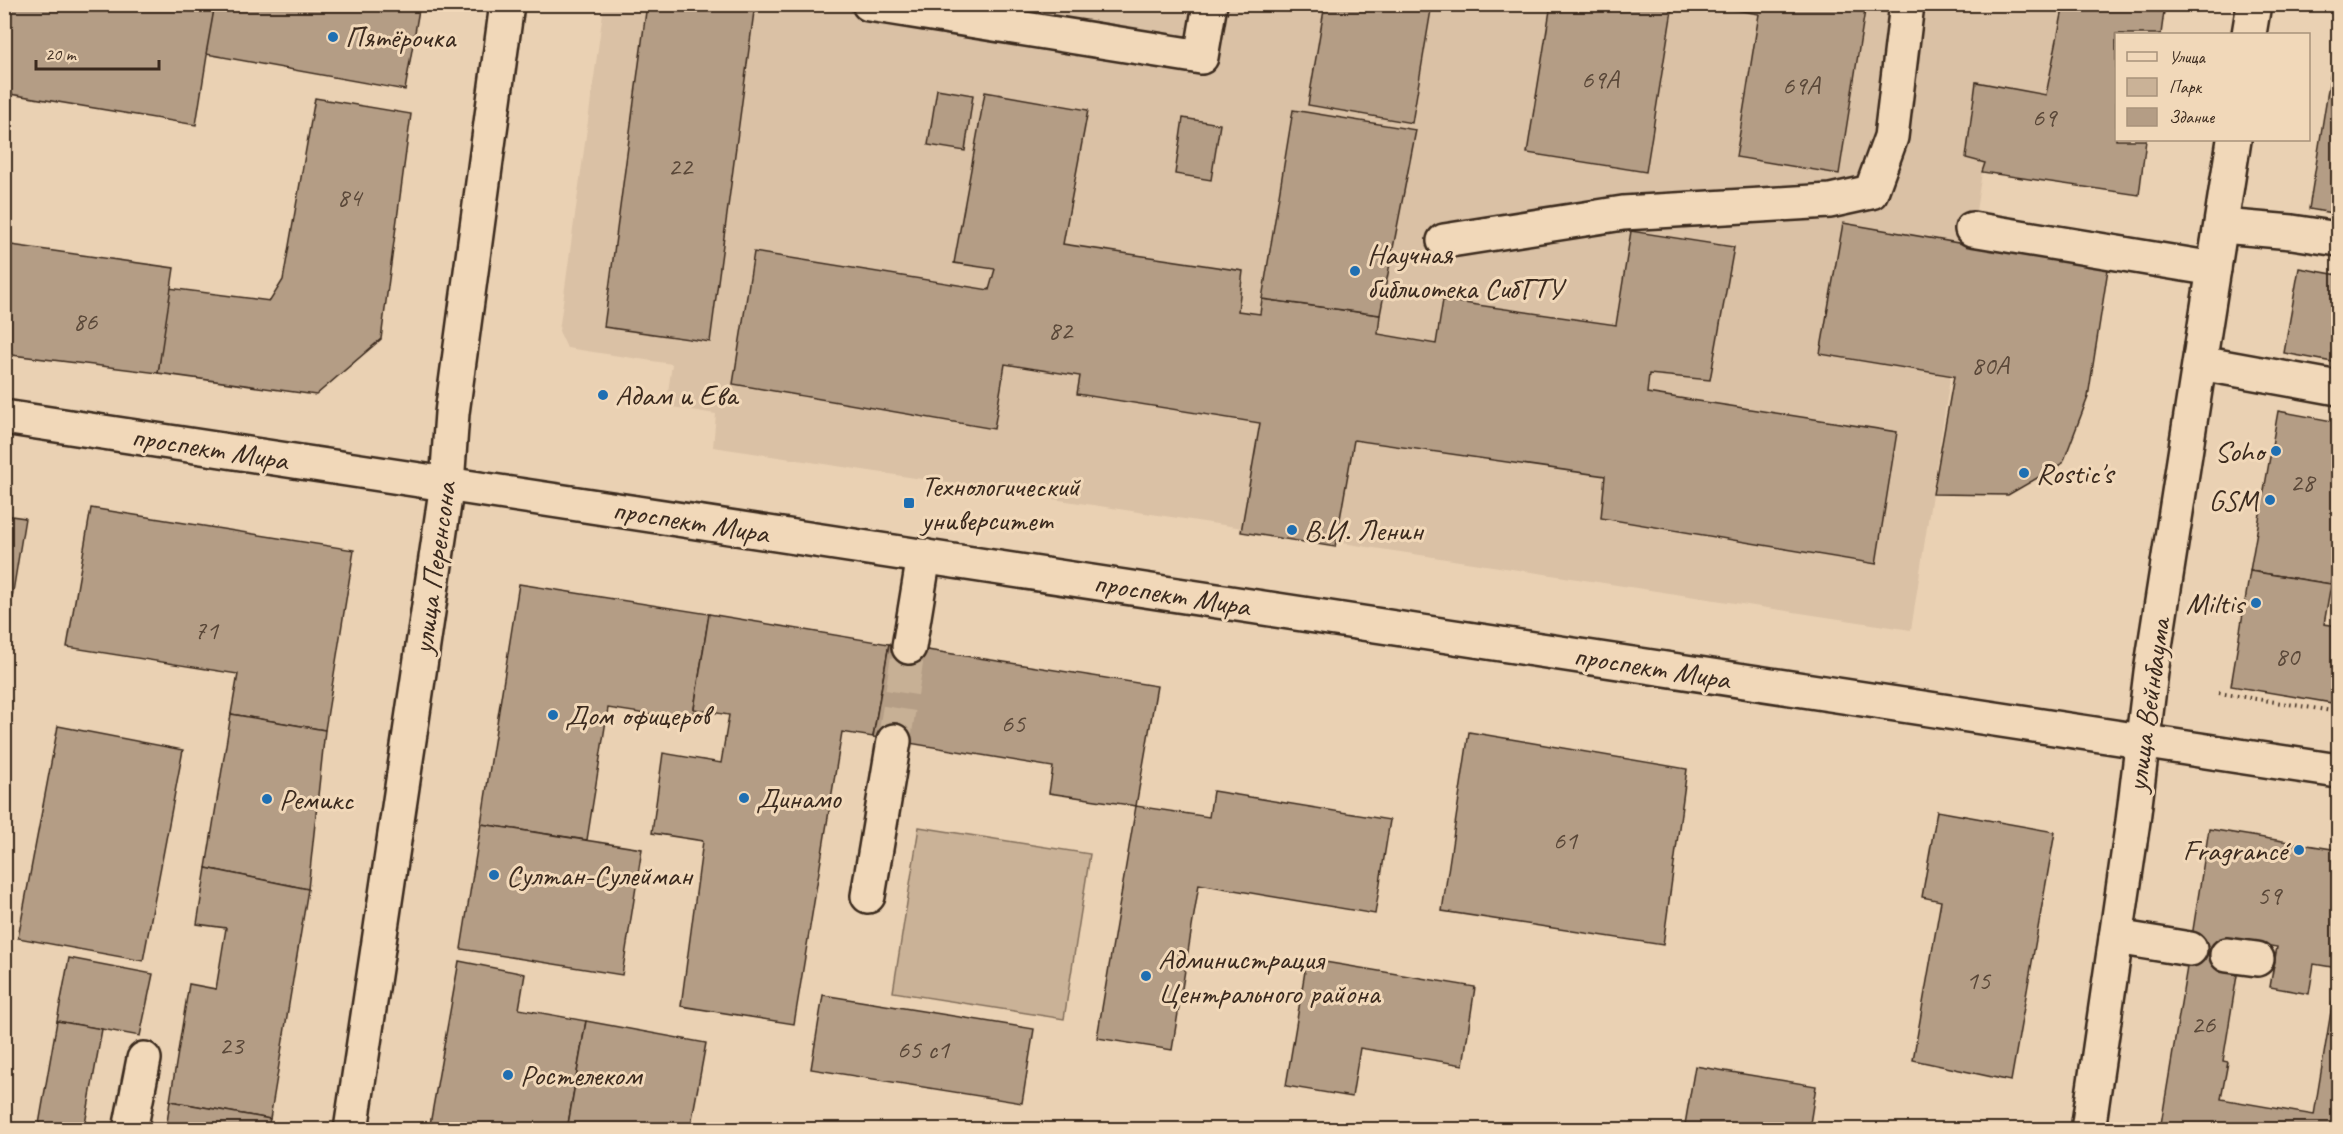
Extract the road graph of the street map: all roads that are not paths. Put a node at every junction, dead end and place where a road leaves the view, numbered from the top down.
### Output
1 (507, 4) edge
2 (869, 4) edge
3 (1210, 4) edge
4 (1907, 4) edge
5 (2254, 4) edge
6 (2249, 33) edge
7 (2234, 141) edge
8 (2222, 226) junction
9 (1972, 229) dead end
10 (2338, 239) edge
11 (1444, 241) dead end
12 (2214, 268) junction
13 (2200, 363) junction
14 (2338, 388) edge
15 (4, 417) edge
16 (447, 484) junction
17 (924, 556) junction
18 (909, 647) tunnel mouth
19 (894, 741) tunnel mouth
20 (2143, 741) junction
21 (2338, 771) edge
22 (868, 896) dead end
23 (2116, 938) junction
24 (2190, 949) dead end
25 (144, 1059) dead end
26 (130, 1130) edge
27 (351, 1130) edge
28 (2088, 1130) edge

1 - 16 main road, улица Перенсона
2 - 3 main road
4 - 11 main road
5 - 6 main road
7 - 8 main road, улица Вейнбаума
8 - 10 main road
8 - 12 main road, улица Вейнбаума
9 - 12 main road
12 - 13 main road, улица Вейнбаума
13 - 14 main road
13 - 20 main road, улица Вейнбаума
15 - 16 main road, проспект Мира
16 - 17 main road, проспект Мира
16 - 27 main road, улица Перенсона
17 - 18 main road
17 - 20 main road, проспект Мира
19 - 22 main road
20 - 21 main road, проспект Мира
20 - 23 main road, улица Вейнбаума
23 - 24 main road
23 - 28 main road, улица Вейнбаума
25 - 26 main road

